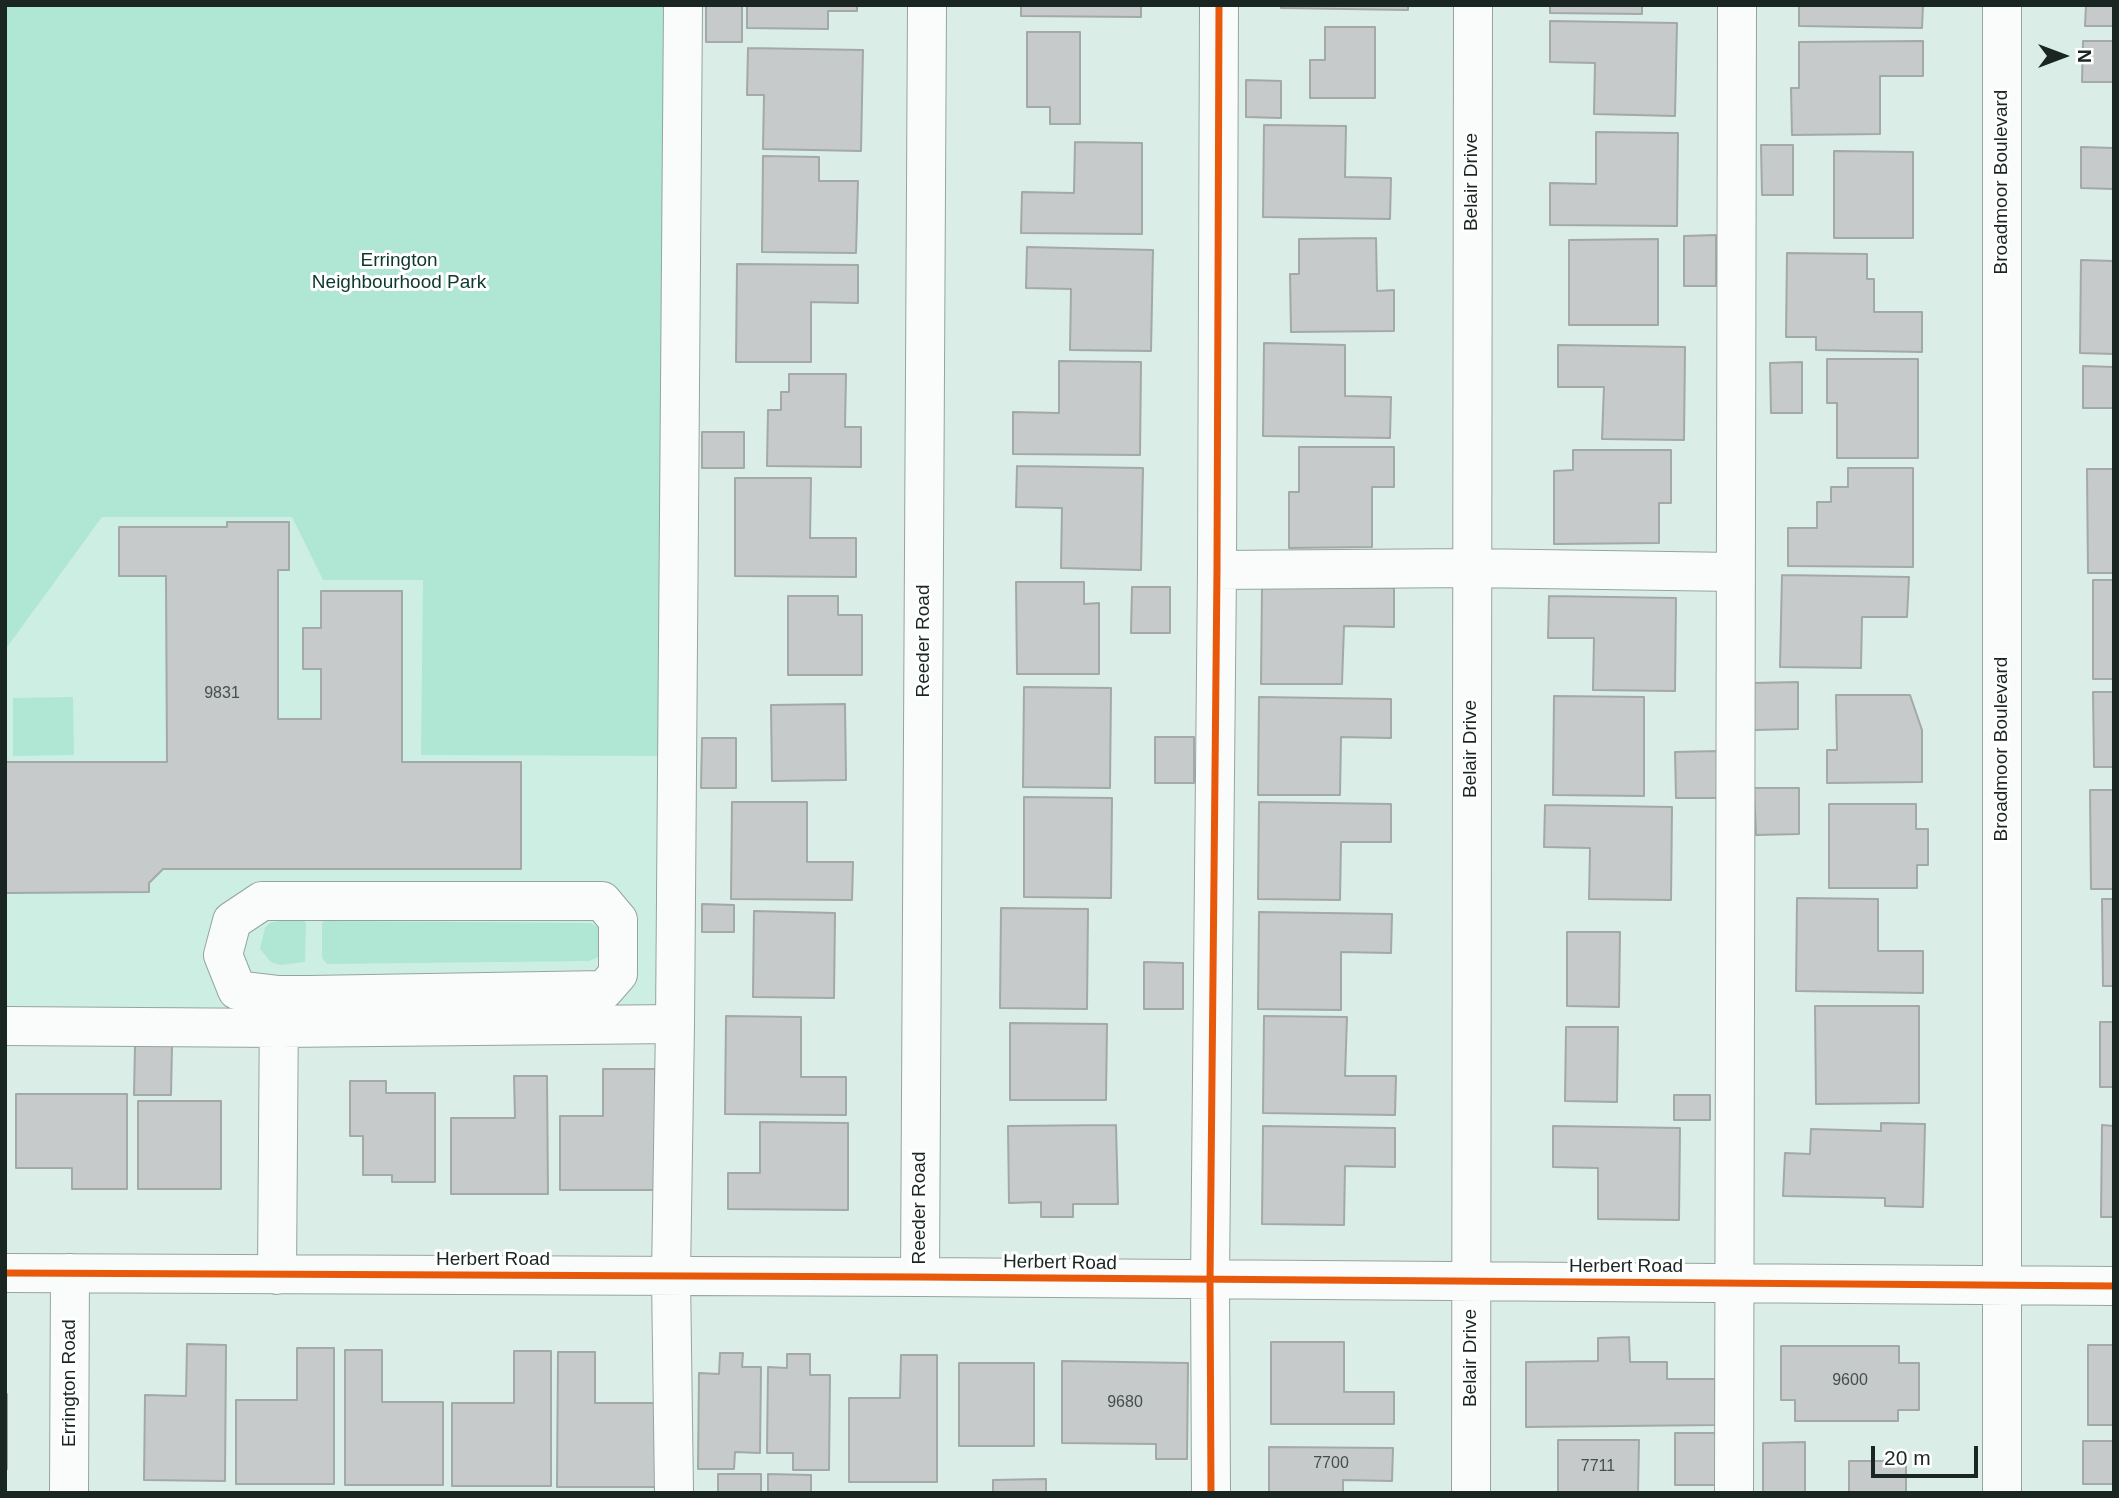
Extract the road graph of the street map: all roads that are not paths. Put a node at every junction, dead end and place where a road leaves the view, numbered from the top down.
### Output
1 (683, 5) edge
2 (927, 5) edge
3 (1219, 5) edge
4 (1473, 5) edge
5 (1737, 5) edge
6 (2002, 5) edge
7 (1471, 568) junction
8 (1217, 569) junction
9 (1735, 572) junction
10 (279, 1011) junction
11 (675, 1024) junction
12 (5, 1027) edge
13 (5, 1273) edge
14 (70, 1273) junction
15 (277, 1275) junction
16 (671, 1276) junction
17 (920, 1277) junction
18 (1210, 1280) junction
19 (1735, 1282) junction
20 (1471, 1283) junction
21 (2001, 1285) junction
22 (2114, 1286) edge
23 (69, 1493) edge
24 (674, 1493) edge
25 (1211, 1493) edge
26 (1471, 1493) edge
27 (1734, 1493) edge
28 (2002, 1493) edge

1 - 11 street
2 - 17 street, Reeder Road
3 - 8 street
4 - 7 street, Belair Drive
5 - 9 street
6 - 21 street, Broadmoor Boulevard
7 - 8 street
7 - 9 street
7 - 20 street, Belair Drive
8 - 18 street
9 - 19 street
10 - 10 street
10 - 11 street
10 - 12 street
10 - 15 street
11 - 16 street
13 - 14 street, Herbert Road
14 - 15 street, Herbert Road
14 - 23 street, Errington Road
15 - 16 street, Herbert Road
16 - 17 street, Herbert Road
16 - 24 street
17 - 18 street, Herbert Road
18 - 20 street, Herbert Road
18 - 25 street
19 - 20 street, Herbert Road
19 - 21 street, Herbert Road
19 - 27 street
20 - 26 street, Belair Drive
21 - 22 street, Herbert Road
21 - 28 street, Broadmoor Boulevard

